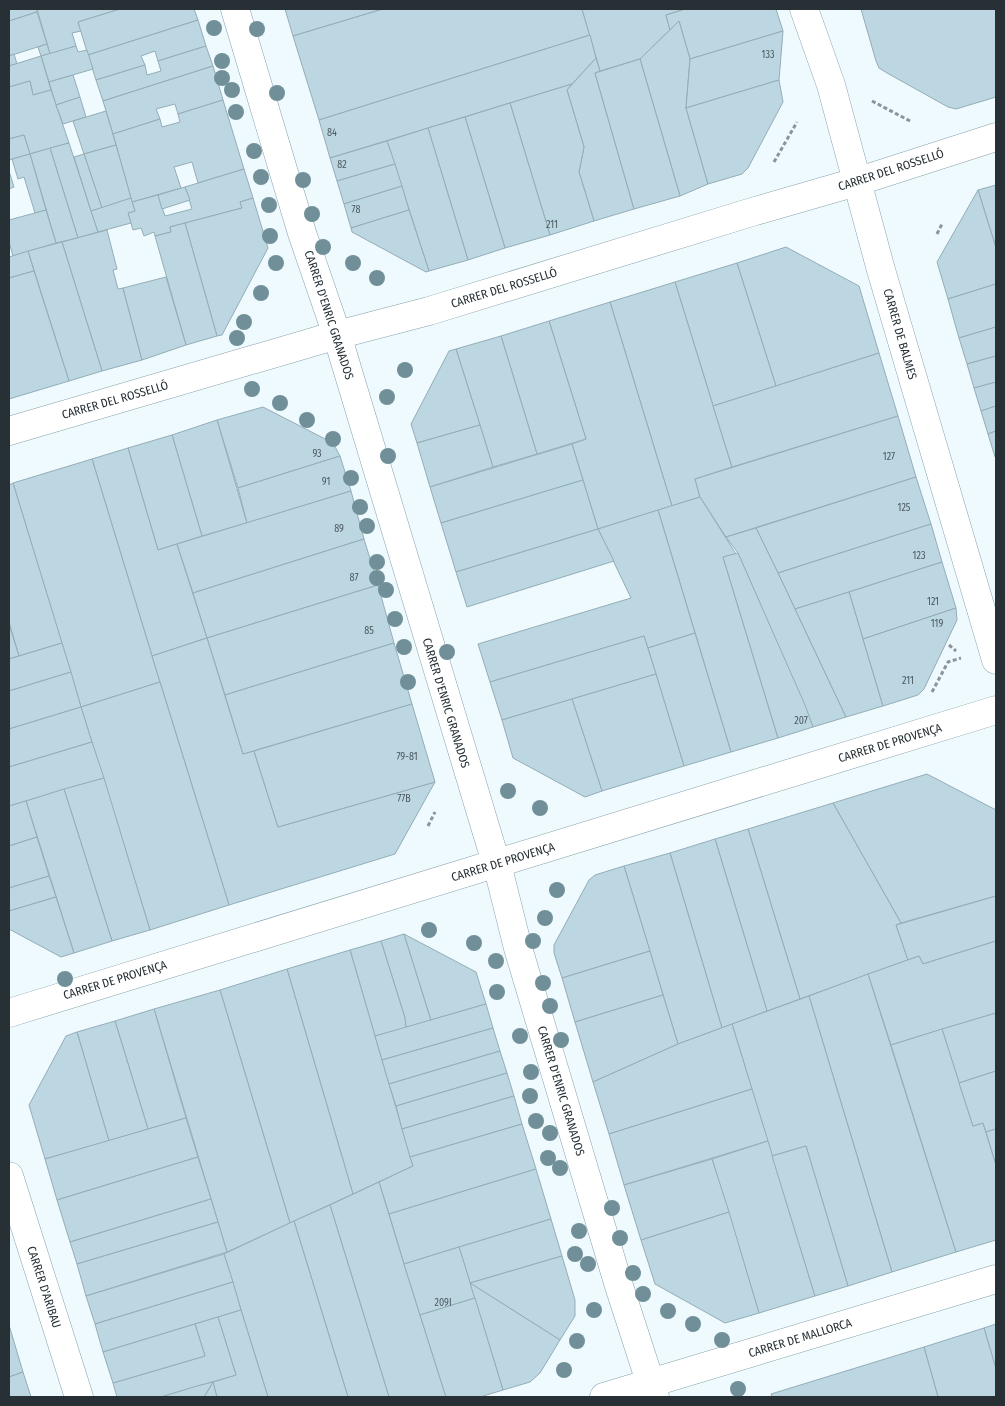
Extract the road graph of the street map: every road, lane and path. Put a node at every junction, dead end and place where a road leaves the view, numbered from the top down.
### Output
1 (235, 9) edge
2 (804, 9) edge
3 (872, 101) dead end
4 (910, 121) dead end
5 (797, 122) dead end
6 (996, 137) edge
7 (774, 162) dead end
8 (856, 182) junction
9 (942, 224) dead end
10 (937, 234) dead end
11 (337, 335) junction
12 (9, 431) edge
13 (948, 645) dead end
14 (956, 651) dead end
15 (961, 658) dead end
16 (996, 660) edge
17 (932, 692) dead end
18 (996, 710) edge
19 (435, 812) dead end
20 (428, 826) dead end
21 (496, 863) junction
22 (9, 1013) edge
23 (9, 1176) edge
24 (996, 1279) edge
25 (653, 1390) edge
26 (79, 1397) edge
27 (604, 1397) edge

1 - 11 street, CARRER D'ENRIC GRANADOS
2 - 8 street, CARRER DE BALMES
3 - 4 path
5 - 7 path
6 - 8 street, CARRER DEL ROSSELLÓ
8 - 11 street, CARRER DEL ROSSELLÓ
8 - 16 street, CARRER DE BALMES
9 - 10 path
11 - 12 street, CARRER DEL ROSSELLÓ
11 - 21 street, CARRER D'ENRIC GRANADOS
13 - 14 path
15 - 17 path
18 - 21 street, CARRER DE PROVENÇA
19 - 20 path
21 - 22 street, CARRER DE PROVENÇA
21 - 25 street, CARRER D'ENRIC GRANADOS
23 - 26 street, CARRER D'ARIBAU
24 - 25 street, CARRER DE MALLORCA
25 - 27 street, CARRER DE MALLORCA

